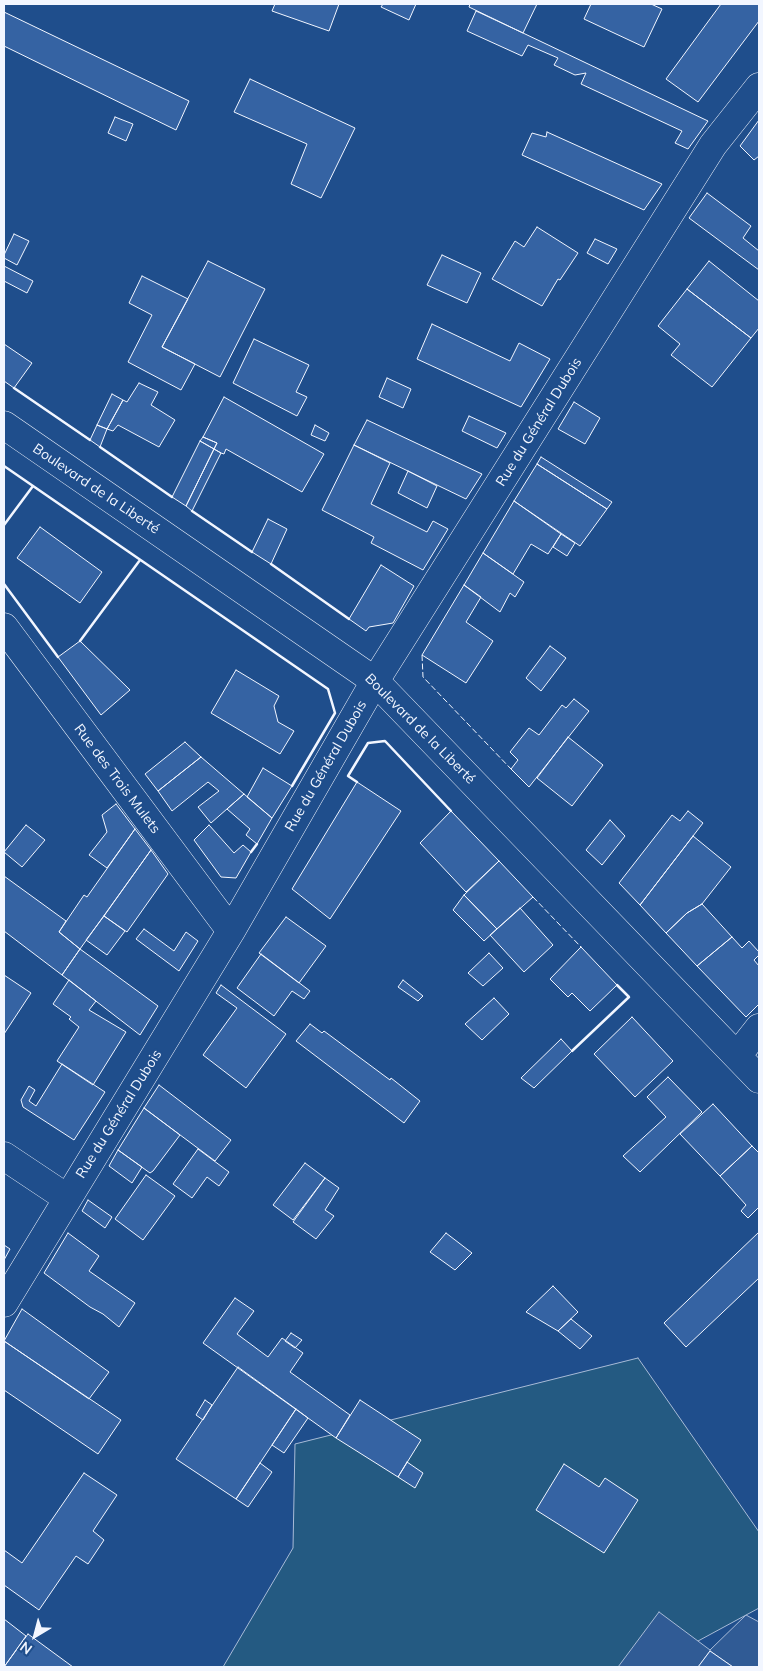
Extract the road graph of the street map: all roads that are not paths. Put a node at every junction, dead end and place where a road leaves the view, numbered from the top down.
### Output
1 (759, 87) edge
2 (4, 425) edge
3 (4, 627) edge
4 (376, 681) junction
5 (231, 931) junction
6 (759, 1028) edge
7 (737, 1056) junction
8 (759, 1079) edge
9 (4, 1156) edge
10 (67, 1198) junction
11 (4, 1303) edge

1 - 4 street, Rue du Général Dubois
2 - 4 street, Boulevard de la Liberté
3 - 5 street, Rue des Trois Mulets
4 - 5 street, Rue du Général Dubois
4 - 7 street, Boulevard de la Liberté
5 - 10 street, Rue du Général Dubois
6 - 7 street
7 - 8 street, Boulevard de la Liberté
9 - 10 street
10 - 11 street, Rue du Général Dubois

